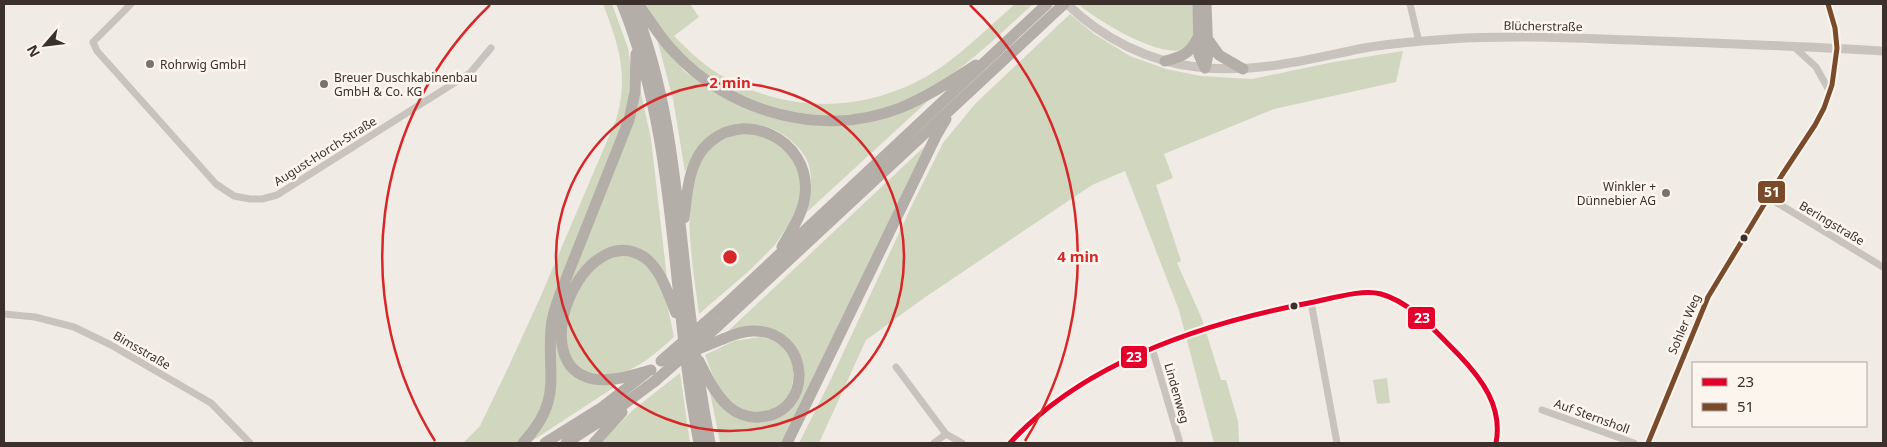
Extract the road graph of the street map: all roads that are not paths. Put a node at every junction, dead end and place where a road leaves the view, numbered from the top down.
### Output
1 (131, 4) edge
2 (622, 4) edge
3 (633, 4) edge
4 (638, 4) edge
5 (1066, 4) edge
6 (1198, 4) edge
7 (1206, 4) edge
8 (1410, 4) edge
9 (1828, 4) edge
10 (1047, 9) edge
11 (1204, 37) junction
12 (636, 42) junction
13 (1419, 42) junction
14 (1792, 46) junction
15 (491, 48) dead end
16 (1837, 48) junction
17 (1000, 49) junction
18 (1883, 51) edge
19 (1165, 61) junction
20 (1205, 68) junction
21 (1243, 69) junction
22 (1830, 92) junction
23 (952, 109) junction
24 (1769, 198) junction
25 (682, 232) junction
26 (777, 257) junction
27 (1883, 267) edge
28 (1311, 302) junction
29 (4, 314) edge
30 (681, 324) junction
31 (1152, 348) junction
32 (692, 354) junction
33 (896, 367) dead end
34 (653, 375) junction
35 (636, 396) junction
36 (1542, 410) dead end
37 (946, 434) junction
38 (698, 440) edge
39 (250, 443) edge
40 (523, 443) edge
41 (545, 443) edge
42 (566, 443) edge
43 (594, 443) edge
44 (710, 443) edge
45 (787, 443) edge
46 (934, 443) edge
47 (962, 443) edge
48 (1010, 443) edge
49 (1180, 443) edge
50 (1337, 443) edge
51 (1496, 443) edge
52 (1634, 443) edge
53 (1648, 443) edge

1 - 15 street, August-Horch-Straße
2 - 12 highway
3 - 25 highway
4 - 17 highway
5 - 10 highway
5 - 19 street, Blücherstraße
6 - 11 highway
7 - 11 highway
8 - 13 street
9 - 16 street, Sohler Weg
10 - 17 highway
10 - 23 highway
11 - 19 highway
11 - 20 highway
11 - 21 highway
12 - 30 highway
12 - 40 highway
13 - 14 street, Blücherstraße
13 - 21 street, Blücherstraße
14 - 16 street, Blücherstraße
14 - 22 street
16 - 18 street, Blücherstraße
16 - 22 street, Sohler Weg
17 - 26 highway
19 - 20 street, Blücherstraße
20 - 21 street, Blücherstraße
22 - 24 street, Sohler Weg
23 - 32 highway, bridge
23 - 45 highway
24 - 27 street, Beringstraße
24 - 53 street, Sohler Weg
25 - 26 highway
25 - 32 highway
26 - 34 highway, bridge
28 - 31 street
28 - 50 street
28 - 51 street
29 - 39 street, Bimsstraße
30 - 34 highway
30 - 38 highway
31 - 48 street
31 - 49 street, Lindenweg
32 - 32 highway, bridge
32 - 34 highway, bridge
32 - 44 highway
33 - 37 street
34 - 35 highway
34 - 41 highway
35 - 42 highway
35 - 43 highway
36 - 52 street, Auf Sternsholl
37 - 46 street
37 - 47 street

